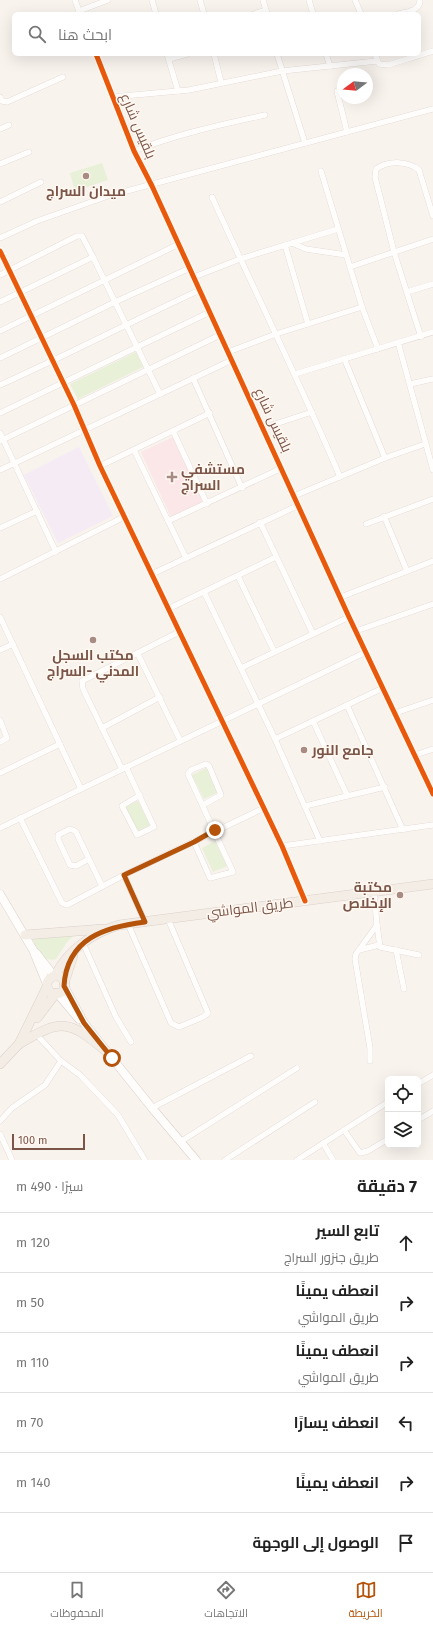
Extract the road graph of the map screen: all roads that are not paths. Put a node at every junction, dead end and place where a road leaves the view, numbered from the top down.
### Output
1 (75, 0) edge
2 (108, 0) edge
3 (152, 0) edge
4 (200, 0) edge
5 (263, 0) edge
6 (309, 0) edge
7 (355, 0) edge
8 (420, 0) edge
9 (80, 12) edge
10 (155, 12) edge
11 (203, 12) edge
12 (266, 12) edge
13 (312, 12) edge
14 (360, 12) edge
15 (405, 12) edge
16 (433, 51) edge
17 (421, 55) edge
18 (97, 56) edge
19 (168, 56) edge
20 (214, 56) edge
21 (278, 56) edge
22 (327, 56) edge
23 (376, 56) edge
24 (417, 56) edge
25 (377, 61) junction
26 (330, 66) junction
27 (282, 70) junction
28 (63, 77) dead end
29 (221, 82) junction
30 (178, 91) junction
31 (0, 97) edge
32 (112, 97) junction
33 (340, 104) edge
34 (433, 109) edge
35 (265, 115) dead end
36 (9, 125) dead end
37 (0, 129) edge
38 (347, 132) junction
39 (305, 143) junction
40 (134, 151) junction
41 (29, 152) dead end
42 (0, 164) edge
43 (321, 171) dead end
44 (40, 182) dead end
45 (152, 186) junction
46 (212, 197) dead end
47 (0, 202) edge
48 (433, 216) edge
49 (338, 229) junction
50 (0, 238) edge
51 (433, 238) edge
52 (292, 243) junction
53 (179, 244) junction
54 (285, 245) junction
55 (0, 251) edge
56 (394, 252) junction
57 (346, 255) junction
58 (93, 257) junction
59 (240, 259) junction
60 (350, 267) junction
61 (190, 268) junction
62 (10, 271) junction
63 (0, 275) edge
64 (194, 277) junction
65 (105, 280) junction
66 (433, 284) edge
67 (200, 290) junction
68 (20, 292) junction
69 (407, 292) junction
70 (0, 302) edge
71 (115, 302) junction
72 (362, 307) junction
73 (210, 312) junction
74 (32, 315) junction
75 (126, 324) junction
76 (308, 324) junction
77 (0, 331) edge
78 (433, 332) edge
79 (276, 334) junction
80 (220, 335) junction
81 (421, 337) junction
82 (41, 338) junction
83 (398, 342) junction
84 (138, 348) junction
85 (378, 349) junction
86 (228, 352) junction
87 (0, 358) edge
88 (344, 358) junction
89 (232, 360) junction
90 (52, 362) junction
91 (148, 370) junction
92 (295, 374) junction
93 (193, 378) junction
94 (433, 379) edge
95 (63, 383) junction
96 (410, 384) junction
97 (0, 385) edge
98 (160, 394) junction
99 (74, 405) junction
100 (312, 412) junction
101 (0, 413) edge
102 (210, 413) junction
103 (263, 428) junction
104 (85, 429) junction
105 (173, 431) junction
106 (0, 432) edge
107 (2, 440) edge
108 (426, 444) junction
109 (134, 450) junction
110 (385, 458) junction
111 (15, 463) junction
112 (100, 466) junction
113 (282, 468) junction
114 (0, 470) edge
115 (433, 470) edge
116 (340, 477) junction
117 (242, 488) junction
118 (294, 496) junction
119 (433, 499) edge
120 (207, 504) junction
121 (299, 505) junction
122 (37, 511) junction
123 (384, 516) junction
124 (124, 517) junction
125 (168, 521) junction
126 (260, 522) junction
127 (366, 524) dead end
128 (0, 528) edge
129 (56, 552) junction
130 (186, 558) junction
131 (276, 558) junction
132 (433, 561) edge
133 (406, 571) junction
134 (152, 574) junction
135 (238, 576) junction
136 (0, 579) edge
137 (204, 592) junction
138 (341, 597) junction
139 (433, 604) edge
140 (168, 608) junction
141 (0, 617) edge
142 (349, 617) junction
143 (356, 631) junction
144 (179, 632) junction
145 (313, 634) junction
146 (13, 644) junction
147 (0, 650) edge
148 (274, 651) junction
149 (366, 652) junction
150 (138, 654) junction
151 (241, 668) junction
152 (383, 688) junction
153 (160, 697) junction
154 (433, 700) edge
155 (257, 704) junction
156 (347, 705) junction
157 (395, 713) junction
158 (0, 720) edge
159 (222, 721) junction
160 (313, 721) junction
161 (102, 728) junction
162 (275, 739) junction
163 (180, 740) junction
164 (0, 742) edge
165 (60, 744) junction
166 (433, 749) edge
167 (415, 755) junction
168 (124, 768) junction
169 (0, 773) edge
170 (384, 787) junction
171 (81, 789) junction
172 (433, 794) edge
173 (140, 795) junction
174 (346, 795) junction
175 (203, 805) junction
176 (305, 806) junction
177 (264, 808) junction
178 (20, 818) junction
179 (433, 825) edge
180 (0, 828) edge
181 (215, 830) junction
182 (403, 830) junction
183 (320, 840) junction
184 (194, 842) junction
185 (282, 846) junction
186 (89, 859) junction
187 (124, 875) junction
188 (433, 884) edge
189 (102, 886) junction
190 (374, 892) junction
191 (1, 899) edge
192 (304, 901) junction
193 (168, 919) junction
194 (145, 922) junction
195 (128, 924) junction
196 (377, 925) junction
197 (109, 928) junction
198 (25, 935) junction
199 (83, 943) junction
200 (379, 945) junction
201 (33, 950) junction
202 (359, 950) junction
203 (396, 950) junction
204 (75, 951) junction
205 (419, 955) dead end
206 (54, 976) junction
207 (47, 985) junction
208 (64, 985) junction
209 (404, 989) dead end
210 (56, 993) junction
211 (84, 1023) junction
212 (32, 1031) junction
213 (131, 1042) dead end
214 (107, 1052) junction
215 (251, 1056) dead end
216 (370, 1061) dead end
217 (61, 1062) junction
218 (0, 1064) edge
219 (297, 1068) dead end
220 (433, 1075) edge
221 (421, 1082) edge
222 (315, 1102) dead end
223 (385, 1104) edge
224 (152, 1108) junction
225 (433, 1111) edge
226 (421, 1118) edge
227 (0, 1121) edge
228 (344, 1130) junction
229 (0, 1134) edge
230 (385, 1141) edge
231 (180, 1142) junction
232 (322, 1143) junction
233 (12, 1160) edge
234 (145, 1160) edge
235 (196, 1160) edge
236 (224, 1160) edge
237 (297, 1160) edge
238 (333, 1160) edge

1 - 9 street
2 - 9 street
3 - 10 street
4 - 11 street
5 - 12 street
6 - 13 street
7 - 14 street
8 - 15 street
16 - 17 street
18 - 32 street, بلقيس شارع
19 - 30 street
20 - 29 street
21 - 27 street
22 - 26 street
23 - 25 street
24 - 25 street
25 - 26 street
26 - 27 street
27 - 29 street
27 - 39 street
28 - 31 street
29 - 30 street
30 - 32 street
32 - 40 street, بلقيس شارع
33 - 38 street
34 - 38 street
35 - 40 street
36 - 37 street
38 - 39 street
39 - 45 street
40 - 45 street, بلقيس شارع
41 - 42 street
43 - 49 street
44 - 47 street
45 - 50 street
45 - 53 street, بلقيس شارع
46 - 59 street
48 - 56 street
49 - 52 street
49 - 57 street
51 - 56 street
52 - 54 street
52 - 57 street
53 - 61 street, بلقيس شارع
53 - 65 street
54 - 59 street
54 - 76 street
55 - 62 street
56 - 60 street
56 - 69 street
57 - 60 street
58 - 62 street
58 - 65 street
58 - 68 street
59 - 64 street
59 - 79 street
60 - 72 street
61 - 64 street, بلقيس شارع
61 - 71 street
62 - 63 street
62 - 68 street
64 - 67 street, بلقيس شارع
65 - 71 street
65 - 74 street
66 - 69 street
67 - 73 street, بلقيس شارع
67 - 75 street
68 - 70 street
68 - 74 street
69 - 81 street
71 - 75 street
71 - 82 street
72 - 76 street
72 - 85 street
73 - 80 street, بلقيس شارع
73 - 84 street
74 - 77 street
74 - 82 street
75 - 84 street
75 - 90 street
76 - 79 street
78 - 81 street
79 - 86 street
79 - 92 street
80 - 86 street, بلقيس شارع
80 - 91 street
81 - 83 street
82 - 87 street
82 - 90 street
83 - 85 street
83 - 96 street
84 - 91 street
84 - 95 street
85 - 88 street
86 - 89 street, بلقيس شارع
88 - 92 street
88 - 110 street
89 - 93 street
89 - 103 street, بلقيس شارع
90 - 95 street
90 - 97 street
91 - 98 street
91 - 99 street
92 - 100 street
93 - 98 street
93 - 102 street
94 - 96 street
95 - 99 street
95 - 101 street
96 - 108 street
98 - 104 street
99 - 104 street
99 - 107 street
100 - 103 street
100 - 116 street
102 - 105 street
102 - 117 street
103 - 113 street, بلقيس شارع
104 - 111 street
104 - 112 street
105 - 109 street
105 - 120 street
106 - 107 street
107 - 111 street
108 - 110 street
108 - 115 street
109 - 112 street
109 - 125 street
110 - 116 street
111 - 114 street
111 - 122 street
112 - 124 street
113 - 117 street
113 - 118 street, بلقيس شارع
116 - 118 street
117 - 120 street
118 - 121 street, بلقيس شارع
119 - 123 street
120 - 125 street
121 - 126 street
121 - 138 street, بلقيس شارع
122 - 128 street
122 - 129 street
123 - 127 street
123 - 133 street
124 - 129 street
124 - 134 street
125 - 130 street
126 - 130 street
126 - 131 street
129 - 136 street
130 - 134 street
131 - 135 street
131 - 145 street
132 - 133 street
133 - 138 street
134 - 140 street
135 - 137 street
135 - 148 street
137 - 140 street
137 - 151 street
138 - 142 street, بلقيس شارع
139 - 143 street
140 - 144 street
141 - 146 street
142 - 143 street, بلقيس شارع
142 - 145 street
143 - 149 street, بلقيس شارع
144 - 150 street
144 - 159 street
145 - 148 street
146 - 147 street
146 - 165 street
148 - 151 street
149 - 152 street, بلقيس شارع
149 - 155 street
150 - 153 street
150 - 161 street
151 - 155 street
152 - 156 street
152 - 157 street, بلقيس شارع
153 - 161 street
153 - 163 street
154 - 157 street
155 - 159 street
155 - 162 street
156 - 160 street
156 - 170 street
157 - 167 street, بلقيس شارع
158 - 164 street
159 - 163 street
159 - 177 street
160 - 162 street
160 - 174 street
161 - 168 street
162 - 176 street
163 - 168 street
165 - 169 street
165 - 171 street
166 - 167 street
167 - 172 street, بلقيس شارع
168 - 171 street
168 - 173 street
170 - 174 street
170 - 182 street
171 - 178 street
173 - 173 street
174 - 176 street
175 - 175 street
175 - 181 street
176 - 183 street
177 - 181 street
177 - 185 street
178 - 180 street
178 - 189 street
179 - 182 street
181 - 184 street
181 - 184 street
182 - 183 street
183 - 185 street
184 - 187 street
185 - 192 street
186 - 186 street
186 - 189 street
187 - 189 street
187 - 194 street
188 - 190 main road, طريق المواشي
190 - 192 main road, طريق المواشي
190 - 196 street
191 - 198 street
192 - 193 main road, طريق المواشي
193 - 194 main road, طريق المواشي
193 - 195 street
194 - 195 main road, طريق المواشي
195 - 197 main road, طريق المواشي
196 - 200 street
196 - 202 street
197 - 198 main road
197 - 199 main road, طريق المواشي
198 - 201 street
199 - 204 main road, طريق المواشي
199 - 213 street
200 - 202 street
200 - 203 street
201 - 206 street
201 - 207 street
202 - 216 street
203 - 205 street
203 - 209 street
204 - 206 main road, طريق المواشي
204 - 208 main road, طريق المواشي
206 - 207 main road
206 - 208 main road
207 - 210 main road
207 - 212 main road
208 - 210 main road
208 - 211 street
210 - 211 street
210 - 212 main road
211 - 214 street
212 - 214 main road
212 - 217 street
212 - 218 main road
214 - 224 street
215 - 224 street
217 - 227 street
217 - 234 street
219 - 231 street
220 - 221 street
222 - 236 street
223 - 228 street
224 - 231 street
225 - 226 street
228 - 230 street
228 - 232 street
229 - 233 street
231 - 235 street
232 - 237 street
232 - 238 street

